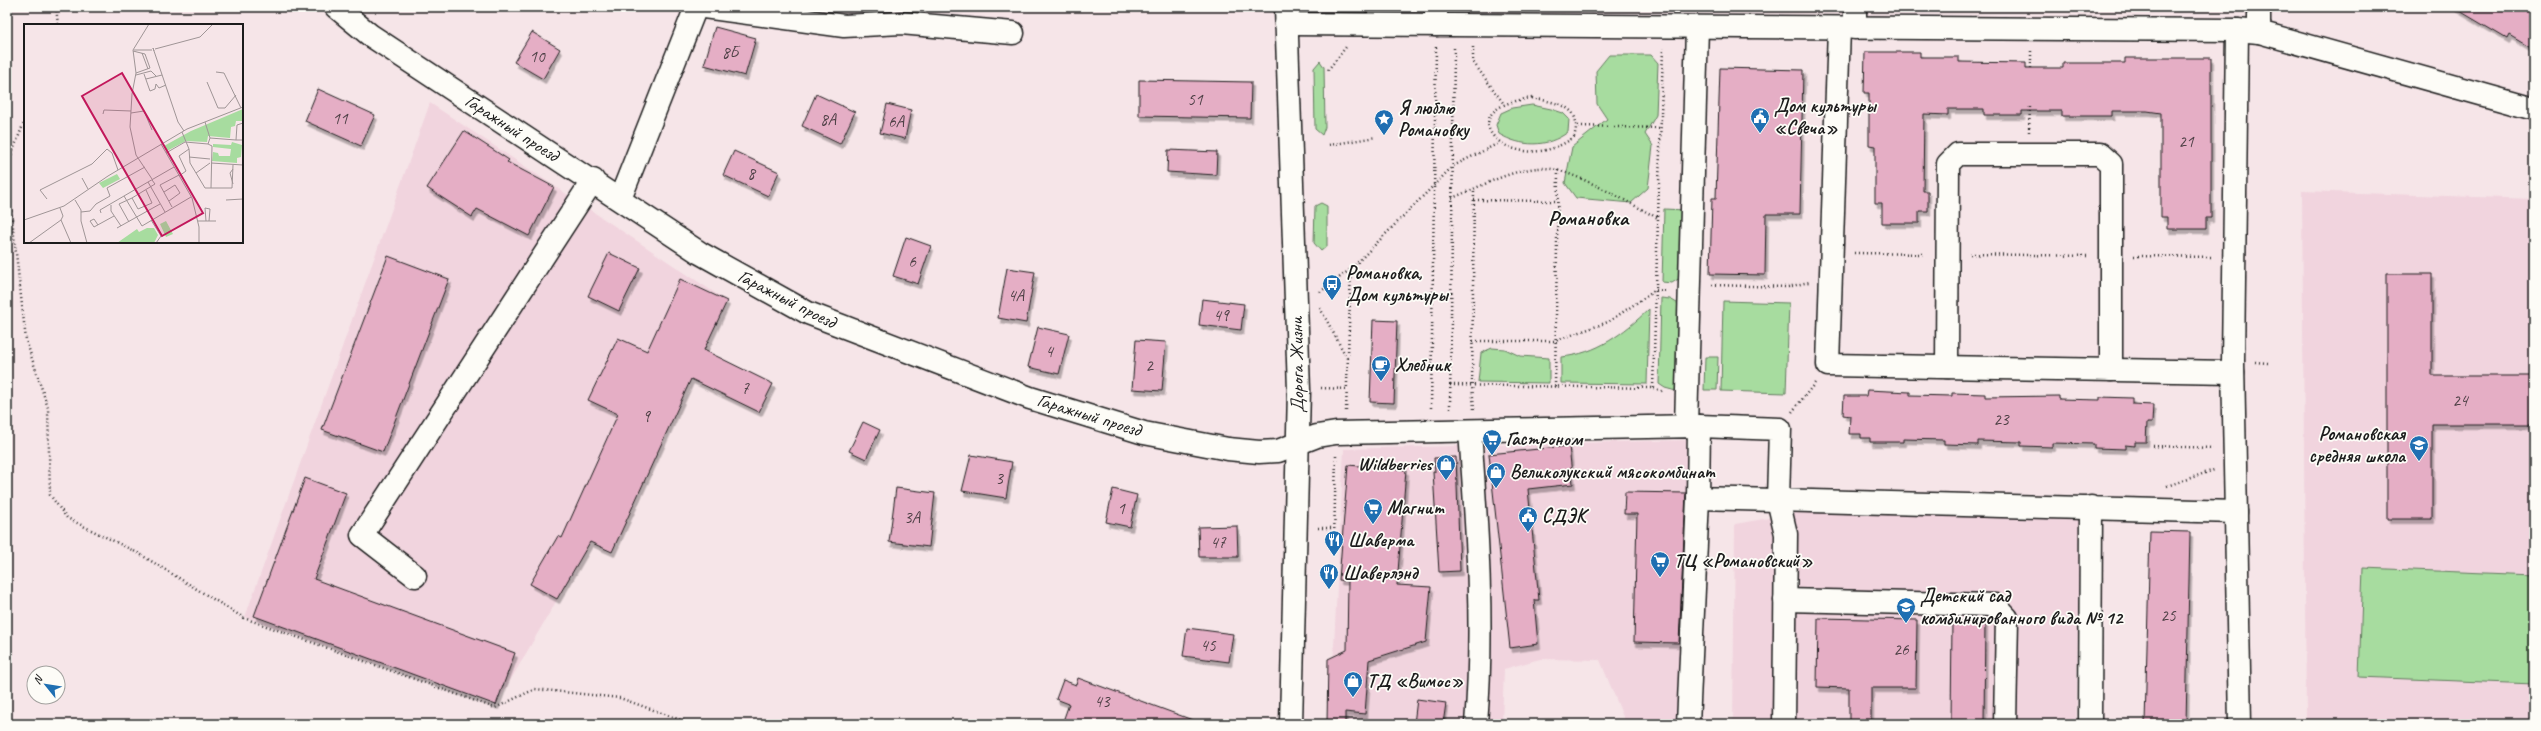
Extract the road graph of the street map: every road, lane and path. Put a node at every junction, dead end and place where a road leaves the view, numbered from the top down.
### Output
1 (56, 7) edge
2 (336, 7) edge
3 (696, 7) edge
4 (704, 7) edge
5 (1855, 7) edge
6 (2259, 7) edge
7 (1286, 15) edge
8 (1450, 21) edge
9 (58, 24) edge
10 (1697, 26) junction
11 (1847, 28) junction
12 (2237, 30) junction
13 (2259, 32) junction
14 (1013, 33) dead end
15 (2031, 43) dead end
16 (1663, 45) dead end
17 (2031, 68) dead end
18 (1504, 104) junction
19 (2534, 109) edge
20 (24, 123) edge
21 (1578, 126) junction
22 (1660, 128) junction
23 (1376, 137) dead end
24 (1499, 143) junction
25 (1329, 145) dead end
26 (7, 166) edge
27 (1453, 166) junction
28 (1558, 170) junction
29 (7, 175) edge
30 (593, 180) junction
31 (1434, 185) junction
32 (1474, 189) junction
33 (1452, 198) junction
34 (620, 199) junction
35 (1474, 200) junction
36 (1557, 201) junction
37 (1658, 218) junction
38 (1832, 253) junction
39 (1947, 254) junction
40 (2111, 256) junction
41 (2234, 258) junction
42 (1351, 269) junction
43 (1831, 283) junction
44 (1690, 284) junction
45 (1656, 290) junction
46 (1320, 292) dead end
47 (1320, 308) dead end
48 (1473, 341) junction
49 (1555, 341) junction
50 (1348, 360) junction
51 (1828, 365) junction
52 (1947, 367) junction
53 (2111, 370) junction
54 (2233, 372) junction
55 (1450, 385) junction
56 (1472, 386) junction
57 (1555, 387) junction
58 (1653, 388) junction
59 (1316, 390) dead end
60 (1347, 390) junction
61 (1687, 398) junction
62 (1346, 415) dead end
63 (1692, 426) junction
64 (1780, 429) junction
65 (1457, 431) junction
66 (1297, 444) junction
67 (2153, 446) dead end
68 (2235, 448) junction
69 (1336, 455) dead end
70 (1698, 498) junction
71 (1778, 500) junction
72 (2091, 507) junction
73 (2236, 512) junction
74 (1314, 528) dead end
75 (1334, 528) junction
76 (1334, 541) dead end
77 (416, 576) dead end
78 (1785, 600) junction
79 (692, 724) edge
80 (1291, 724) edge
81 (1476, 724) edge
82 (1688, 724) edge
83 (1784, 724) edge
84 (2005, 724) edge
85 (2090, 724) edge
86 (2240, 724) edge

1 - 9 path
2 - 30 street, Гаражный проезд
3 - 34 street
4 - 14 street
5 - 11 street
6 - 13 street
7 - 8 street
7 - 66 street, Дорога Жизни
8 - 10 street
8 - 18 path
8 - 27 path
8 - 31 path
10 - 11 street
10 - 44 street
11 - 12 street
11 - 38 street
12 - 13 street
12 - 41 street
13 - 19 street
15 - 17 path
16 - 22 path
18 - 21 path
18 - 24 path
20 - 26 path
21 - 22 path
21 - 24 path
22 - 37 path
23 - 25 path
24 - 27 path
27 - 31 path
27 - 33 path
28 - 32 path
28 - 36 path
28 - 37 path
29 - 79 path
30 - 34 street, Гаражный проезд
30 - 77 street
31 - 42 path
31 - 65 path
32 - 33 path
32 - 35 path
33 - 55 path
34 - 66 street, Гаражный проезд
35 - 36 path
35 - 48 path
36 - 49 path
37 - 45 path
38 - 39 path
38 - 43 street
39 - 40 path
39 - 40 street
39 - 52 street
40 - 41 path
40 - 53 street
41 - 54 street
42 - 46 path
42 - 50 path
43 - 44 path
43 - 51 street
44 - 61 street
45 - 49 path
45 - 58 path
47 - 50 path
48 - 49 path
48 - 56 path
49 - 57 path
50 - 60 path
51 - 52 street
51 - 64 path
52 - 53 street
53 - 54 street
54 - 68 street
55 - 56 path
55 - 65 path
56 - 57 path
56 - 65 path
57 - 58 path
58 - 61 path
59 - 60 path
60 - 62 path
61 - 63 street
63 - 64 street, Гаражный проезд
63 - 65 street, Гаражный проезд
63 - 70 street
64 - 71 street
65 - 66 street, Гаражный проезд
65 - 81 street
66 - 80 street, Дорога Жизни
67 - 68 path
68 - 73 street
69 - 75 path
70 - 71 street
70 - 82 street
71 - 72 street
71 - 78 street
72 - 73 street
72 - 85 street
73 - 86 street
74 - 75 path
75 - 76 path
78 - 83 street
78 - 84 street

